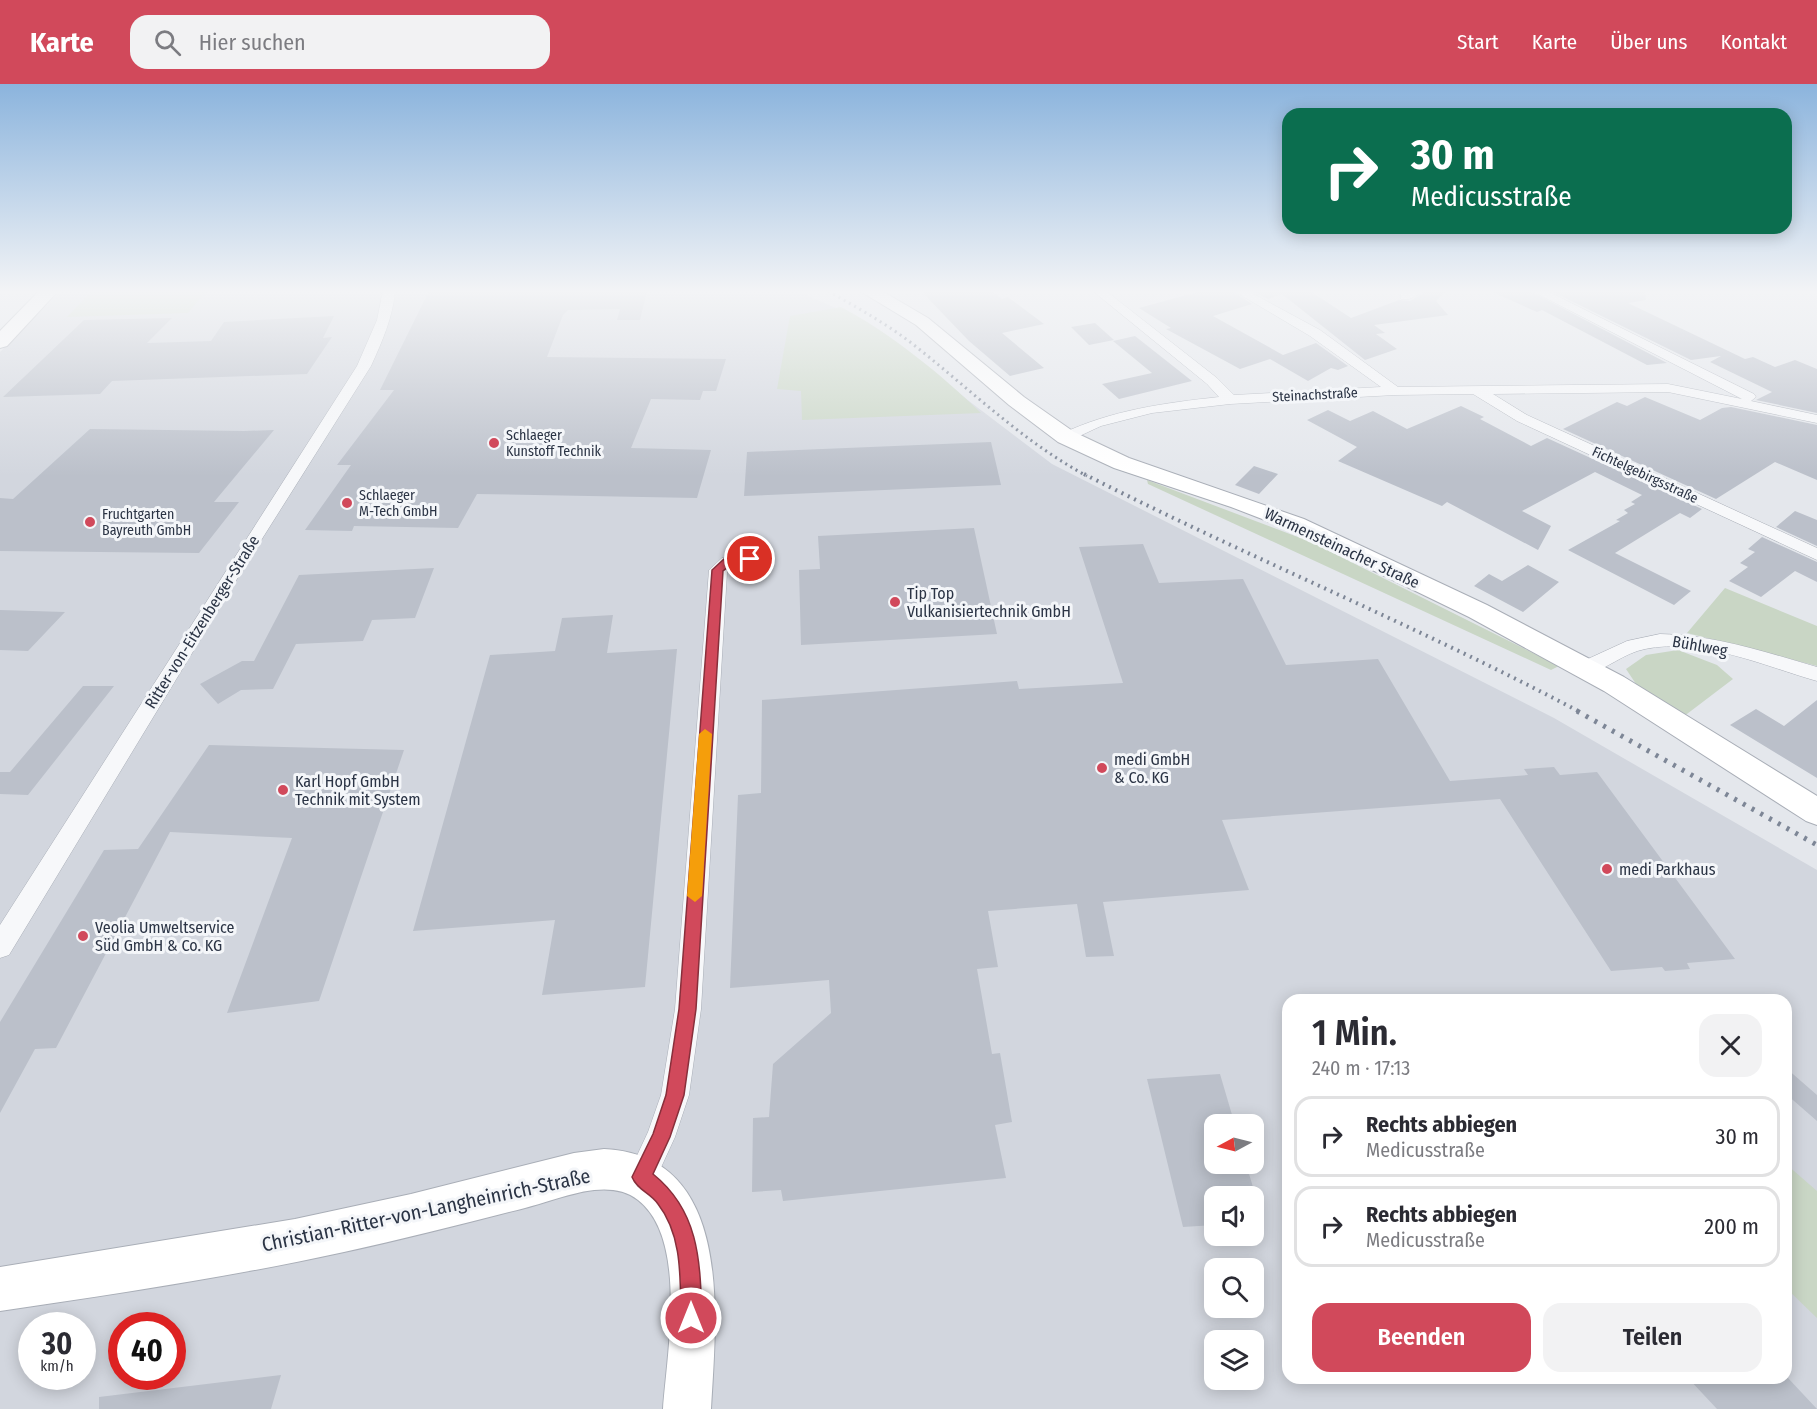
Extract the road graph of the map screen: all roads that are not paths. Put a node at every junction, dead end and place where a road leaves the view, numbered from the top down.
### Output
1 (370, 353) edge
2 (960, 353) edge
3 (1177, 353) edge
4 (1342, 353) edge
5 (1663, 353) edge
6 (1704, 373) junction
7 (1668, 388) junction
8 (1476, 390) junction
9 (1395, 391) junction
10 (1230, 400) junction
11 (1753, 404) junction
12 (1817, 419) edge
13 (1066, 437) junction
14 (1817, 555) edge
15 (750, 559) dead end
16 (1586, 668) junction
17 (1817, 674) edge
18 (1817, 812) edge
19 (0, 947) edge
20 (642, 1177) junction
21 (0, 1289) edge
22 (687, 1409) edge

1 - 19 street, Ritter-von-Eitzenberger-Straße
2 - 13 street, Warmensteinacher Straße
3 - 10 street
4 - 9 street
5 - 6 street
6 - 7 street
6 - 11 street
7 - 8 street, Steinachstraße
7 - 11 street, Steinachstraße
8 - 9 street, Steinachstraße
8 - 14 street, Fichtelgebirgsstraße
9 - 10 street, Steinachstraße
10 - 13 street, Steinachstraße
11 - 12 street, Steinachstraße
13 - 16 street, Warmensteinacher Straße
15 - 20 street
16 - 17 street, Bühlweg
16 - 18 street, Warmensteinacher Straße
20 - 21 street, Christian-Ritter-von-Langheinrich-Straße
20 - 22 street, Christian-Ritter-von-Langheinrich-Straße

